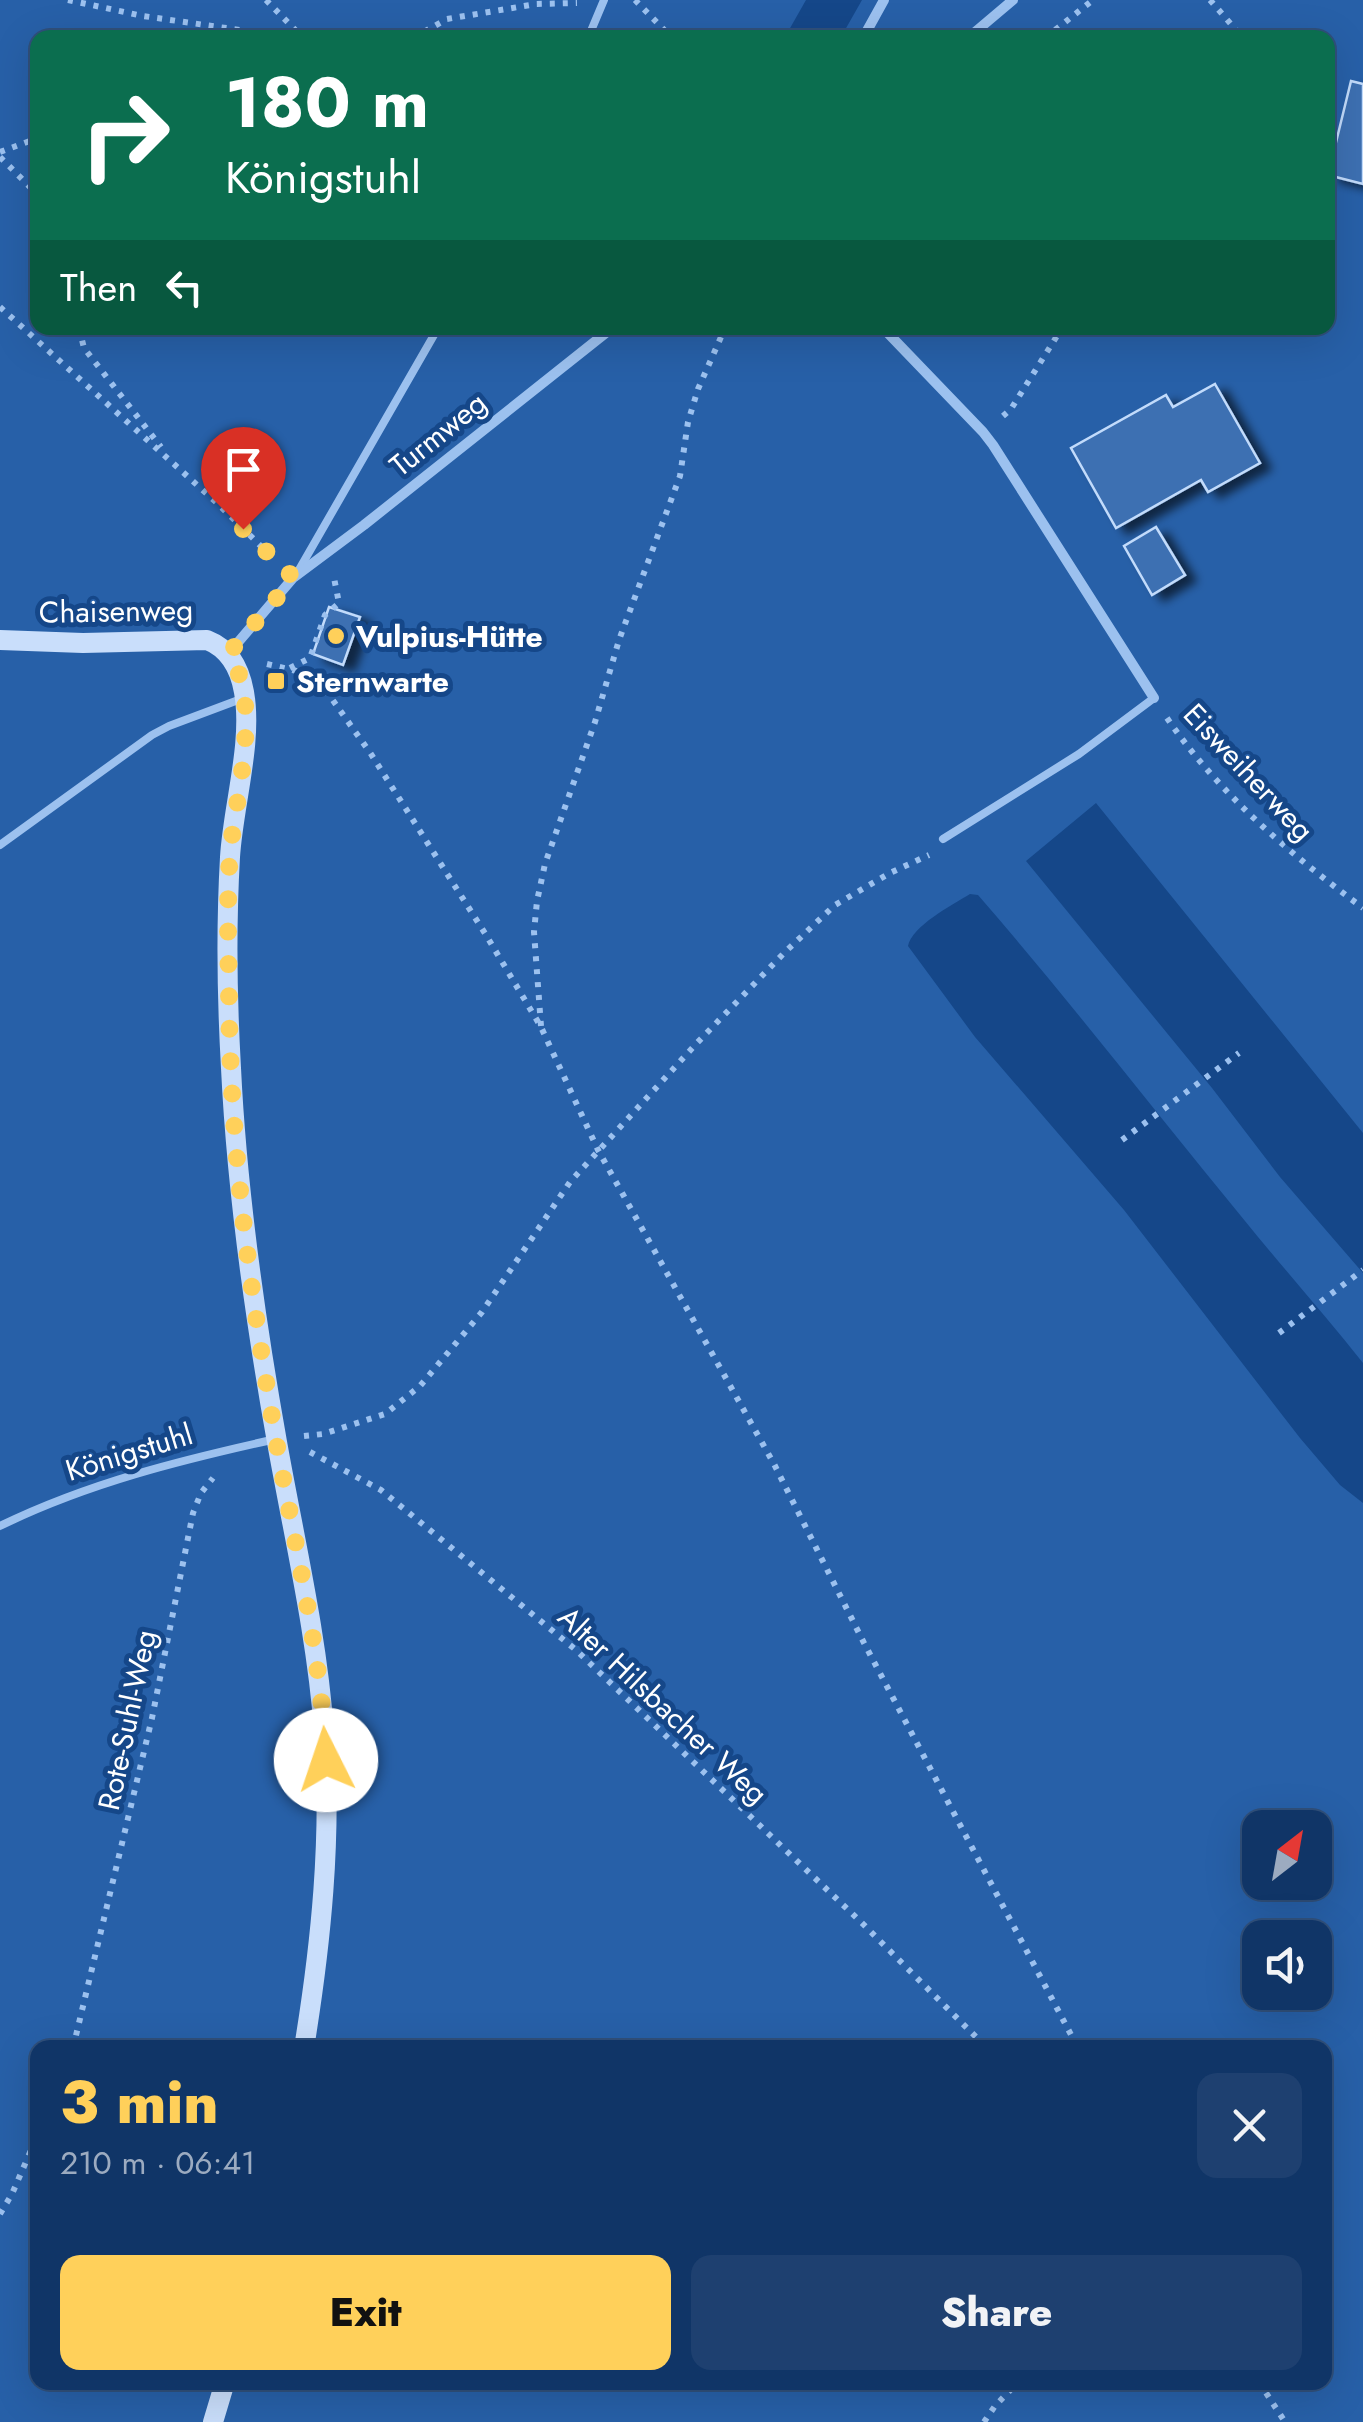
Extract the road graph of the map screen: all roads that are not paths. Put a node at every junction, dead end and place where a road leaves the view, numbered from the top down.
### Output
1 (884, 0) edge
2 (1013, 0) edge
3 (604, 1) edge
4 (591, 30) edge
5 (867, 30) edge
6 (977, 30) edge
7 (434, 335) edge
8 (603, 335) edge
9 (890, 335) edge
10 (294, 578) junction
11 (0, 640) edge
12 (228, 654) junction
13 (245, 698) junction
14 (1154, 698) joint
15 (943, 839) dead end
16 (0, 845) edge
17 (276, 1439) junction
18 (0, 1526) edge
19 (305, 2040) edge
20 (223, 2390) edge
21 (213, 2422) edge

1 - 5 street
2 - 6 street
3 - 4 lane
7 - 10 lane
8 - 10 street, Turmweg
9 - 14 street
10 - 12 street
11 - 12 street, Chaisenweg
12 - 13 street
13 - 16 lane
13 - 17 street
14 - 15 lane
17 - 18 lane, Königstuhl
17 - 19 street
20 - 21 street

